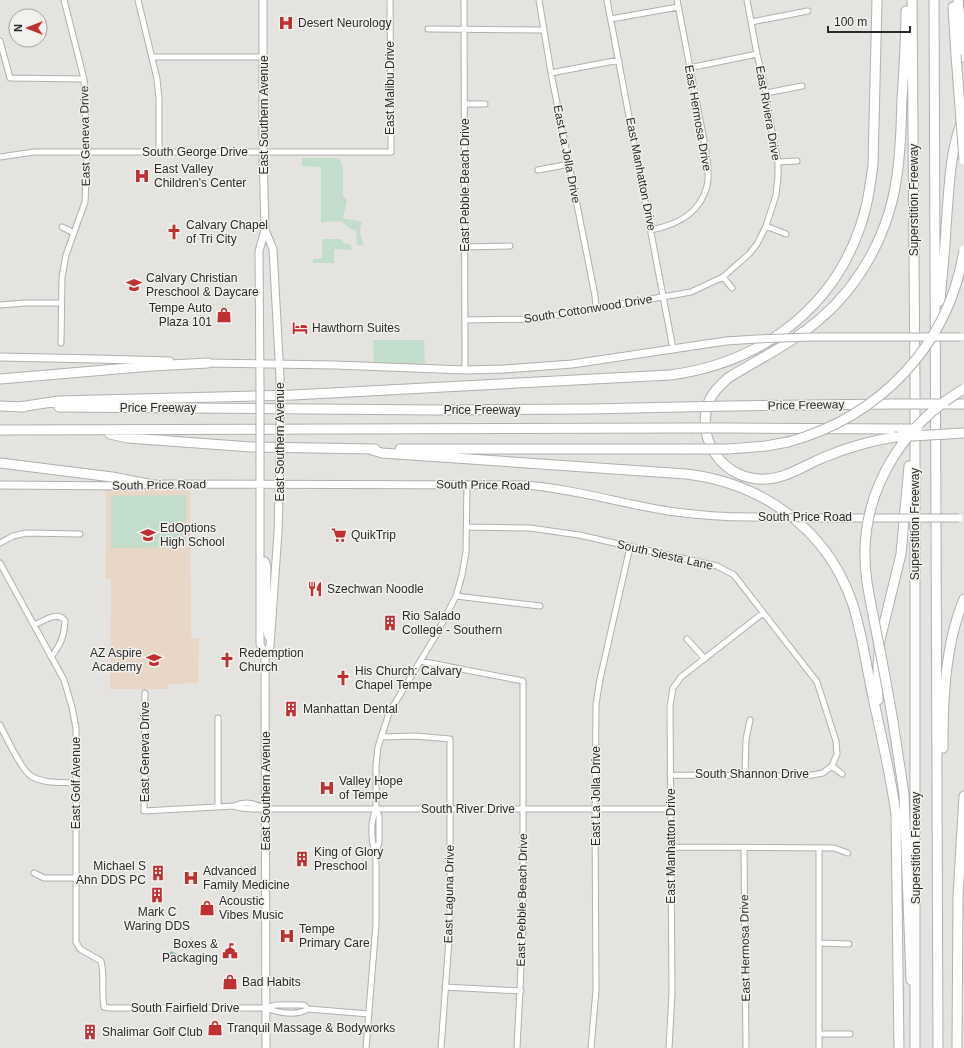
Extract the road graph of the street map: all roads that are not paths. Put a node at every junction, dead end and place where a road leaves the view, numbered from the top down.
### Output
1 (64, 0) edge
2 (138, 0) edge
3 (263, 0) edge
4 (390, 0) edge
5 (464, 0) edge
6 (539, 0) edge
7 (607, 0) edge
8 (677, 0) edge
9 (747, 0) edge
10 (877, 0) edge
11 (907, 0) edge
12 (912, 0) edge
13 (934, 0) edge
14 (953, 0) edge
15 (958, 0) edge
16 (678, 6) junction
17 (808, 11) dead end
18 (611, 19) junction
19 (751, 22) junction
20 (428, 30) dead end
21 (464, 30) junction
22 (544, 30) junction
23 (0, 41) edge
24 (757, 54) junction
25 (961, 56) edge
26 (152, 57) junction
27 (263, 57) junction
28 (619, 60) junction
29 (689, 68) junction
30 (551, 74) junction
31 (84, 79) junction
32 (802, 86) dead end
33 (766, 92) junction
34 (465, 104) junction
35 (485, 104) dead end
36 (964, 113) edge
37 (87, 152) junction
38 (159, 152) junction
39 (263, 152) junction
40 (391, 152) joint
41 (0, 157) edge
42 (964, 160) edge
43 (797, 161) dead end
44 (778, 162) junction
45 (570, 164) junction
46 (538, 170) dead end
47 (766, 226) junction
48 (62, 227) dead end
49 (265, 230) junction
50 (651, 230) junction
51 (74, 233) junction
52 (786, 234) dead end
53 (510, 246) dead end
54 (464, 247) junction
55 (964, 250) edge
56 (723, 276) junction
57 (732, 288) dead end
58 (664, 298) junction
59 (60, 303) junction
60 (0, 305) edge
61 (596, 309) junction
62 (465, 320) junction
63 (962, 337) edge
64 (61, 343) dead end
65 (673, 349) junction
66 (935, 350) junction
67 (0, 357) edge
68 (208, 363) junction
69 (260, 364) junction
70 (280, 364) junction
71 (465, 370) junction
72 (0, 379) edge
73 (916, 383) junction
74 (964, 389) edge
75 (964, 396) edge
76 (946, 400) junction
77 (964, 404) edge
78 (0, 406) edge
79 (19, 406) junction
80 (964, 429) edge
81 (0, 430) edge
82 (97, 431) junction
83 (947, 431) junction
84 (964, 433) edge
85 (369, 449) junction
86 (0, 462) edge
87 (148, 484) junction
88 (467, 484) junction
89 (0, 485) edge
90 (260, 485) junction
91 (280, 485) junction
92 (962, 518) edge
93 (467, 527) junction
94 (80, 534) dead end
95 (0, 543) edge
96 (630, 547) junction
97 (260, 561) junction
98 (0, 563) edge
99 (456, 596) junction
100 (964, 600) edge
101 (540, 606) dead end
102 (763, 613) junction
103 (34, 625) junction
104 (687, 638) dead end
105 (270, 646) junction
106 (265, 654) junction
107 (51, 657) junction
108 (705, 659) junction
109 (420, 661) junction
110 (145, 693) dead end
111 (218, 718) dead end
112 (750, 720) dead end
113 (0, 725) edge
114 (381, 737) junction
115 (884, 744) junction
116 (832, 766) junction
117 (670, 774) junction
118 (745, 774) junction
119 (842, 774) dead end
120 (75, 783) junction
121 (964, 796) edge
122 (218, 807) junction
123 (266, 809) junction
124 (376, 809) junction
125 (449, 809) junction
126 (523, 809) junction
127 (595, 809) junction
128 (670, 809) junction
129 (144, 811) joint
130 (670, 847) junction
131 (744, 848) junction
132 (819, 848) junction
133 (848, 853) dead end
134 (34, 873) dead end
135 (76, 878) junction
136 (937, 909) junction
137 (819, 943) junction
138 (849, 944) dead end
139 (445, 987) junction
140 (521, 991) junction
141 (104, 1007) joint
142 (266, 1008) junction
143 (369, 1014) junction
144 (916, 1017) junction
145 (819, 1034) junction
146 (850, 1034) dead end
147 (266, 1048) edge
148 (366, 1048) edge
149 (441, 1048) edge
150 (517, 1048) edge
151 (591, 1048) edge
152 (669, 1048) edge
153 (746, 1048) edge
154 (819, 1048) edge
155 (899, 1048) edge
156 (915, 1048) edge
157 (938, 1048) edge
158 (957, 1048) edge

1 - 31 street, East Geneva Drive
2 - 26 street
3 - 27 main road, East Southern Avenue
4 - 40 street, East Malibu Drive
5 - 21 street, East Pebble Beach Drive
6 - 22 street, East La Jolla Drive
7 - 18 street, East Manhatton Drive
8 - 16 street, East Hermosa Drive
9 - 19 street, East Riviera Drive
10 - 79 highway
11 - 83 highway, bridge
12 - 73 highway, Superstition Freeway
13 - 66 highway, Superstition Freeway
14 - 25 highway
15 - 25 highway
16 - 18 street
16 - 29 street, East Hermosa Drive
17 - 19 street
18 - 28 street, East Manhatton Drive
19 - 24 street, East Riviera Drive
20 - 21 street
21 - 22 street
21 - 34 street, East Pebble Beach Drive
22 - 30 street, East La Jolla Drive
23 - 31 street
24 - 29 street
24 - 33 street, East Riviera Drive
25 - 42 highway, bridge
26 - 27 street
26 - 38 street
27 - 39 main road, East Southern Avenue
28 - 30 street
28 - 50 street, East Manhatton Drive
29 - 50 street, East Hermosa Drive
30 - 45 street, East La Jolla Drive
31 - 37 street, East Geneva Drive
32 - 33 street
33 - 44 street, East Riviera Drive
34 - 35 street
34 - 54 street, East Pebble Beach Drive
36 - 66 highway
37 - 38 street, South George Drive
37 - 41 street, South George Drive
37 - 51 street, East Geneva Drive
38 - 39 street, South George Drive
39 - 40 street, South George Drive
39 - 49 main road, East Southern Avenue
43 - 44 street
44 - 47 street, East Riviera Drive
45 - 46 street
45 - 61 street, East La Jolla Drive
47 - 52 street
47 - 56 street, East Riviera Drive
48 - 51 street
49 - 69 main road, East Southern Avenue
49 - 70 main road, East Southern Avenue
50 - 58 street, East Manhatton Drive
51 - 59 street, East Geneva Drive
53 - 54 street
54 - 62 street, East Pebble Beach Drive
55 - 85 highway, bridge
56 - 57 street
56 - 58 street, East Riviera Drive
58 - 61 street, South Cottonwood Drive
58 - 65 street, East Manhatton Drive
59 - 60 street
59 - 64 street, East Geneva Drive
61 - 62 street, South Cottonwood Drive
62 - 71 street, East Pebble Beach Drive
63 - 65 main road, bridge
65 - 71 main road
66 - 136 highway, Superstition Freeway
67 - 68 main road
68 - 69 main road
68 - 72 highway
69 - 70 main road
69 - 90 main road, East Southern Avenue, bridge
70 - 71 main road
70 - 91 main road, East Southern Avenue, bridge
73 - 115 highway
73 - 144 highway, Superstition Freeway
74 - 144 highway, bridge
75 - 76 highway
76 - 77 highway, Price Freeway
76 - 79 highway, Price Freeway, bridge
78 - 79 highway, Price Freeway
80 - 83 highway, Price Freeway
81 - 82 highway, Price Freeway
82 - 83 highway, Price Freeway, bridge
82 - 85 highway
83 - 84 highway
85 - 115 highway
86 - 87 highway
87 - 89 main road, South Price Road
87 - 90 main road, South Price Road
88 - 91 main road, South Price Road
88 - 92 main road, South Price Road, bridge
88 - 93 street
90 - 91 main road, South Price Road
90 - 97 main road, East Southern Avenue
91 - 105 main road, East Southern Avenue
93 - 96 street, South Siesta Lane
93 - 99 street
94 - 95 street
96 - 102 street, South Siesta Lane
96 - 127 street, East La Jolla Drive
97 - 105 main road
97 - 106 main road, East Southern Avenue
98 - 103 street, East Golf Avenue
99 - 101 street
99 - 109 street
100 - 136 highway
102 - 108 street, East Manhatton Drive
102 - 116 street, South Siesta Lane
103 - 107 street, East Golf Avenue
103 - 107 street
104 - 108 street
105 - 106 main road, East Southern Avenue
106 - 123 main road, East Southern Avenue
107 - 120 street, East Golf Avenue
108 - 117 street, East Manhatton Drive
109 - 114 street
109 - 126 street, East Pebble Beach Drive
110 - 129 street, East Geneva Drive
111 - 122 street
112 - 118 street
113 - 120 street
114 - 124 street
114 - 125 street, East Laguna Drive
115 - 155 highway
116 - 118 street, South Shannon Drive
116 - 119 street
117 - 118 street, South Shannon Drive
117 - 128 street, East Manhatton Drive
120 - 135 street, East Golf Avenue
121 - 158 highway
122 - 123 street, South River Drive
122 - 129 street, South River Drive
123 - 124 street, South River Drive
123 - 142 main road, East Southern Avenue
124 - 125 street, South River Drive
124 - 143 street
125 - 126 street, South River Drive
125 - 139 street, East Laguna Drive
126 - 127 street, South River Drive
126 - 140 street, East Pebble Beach Drive
127 - 128 street, South River Drive
127 - 151 street, East La Jolla Drive
128 - 130 street, East Manhatton Drive
130 - 131 street
130 - 152 street, East Manhatton Drive
131 - 132 street
131 - 153 street, East Hermosa Drive
132 - 133 street
132 - 137 street
134 - 135 street
135 - 141 street, East Golf Avenue
136 - 157 highway, Superstition Freeway
137 - 138 street
137 - 145 street
139 - 140 street
139 - 149 street, East Laguna Drive
140 - 150 street, East Pebble Beach Drive
141 - 142 street, South Fairfield Drive
142 - 143 street, South Fairfield Drive
142 - 147 main road, East Southern Avenue
143 - 148 street
144 - 156 highway, Superstition Freeway
145 - 146 street
145 - 154 street

